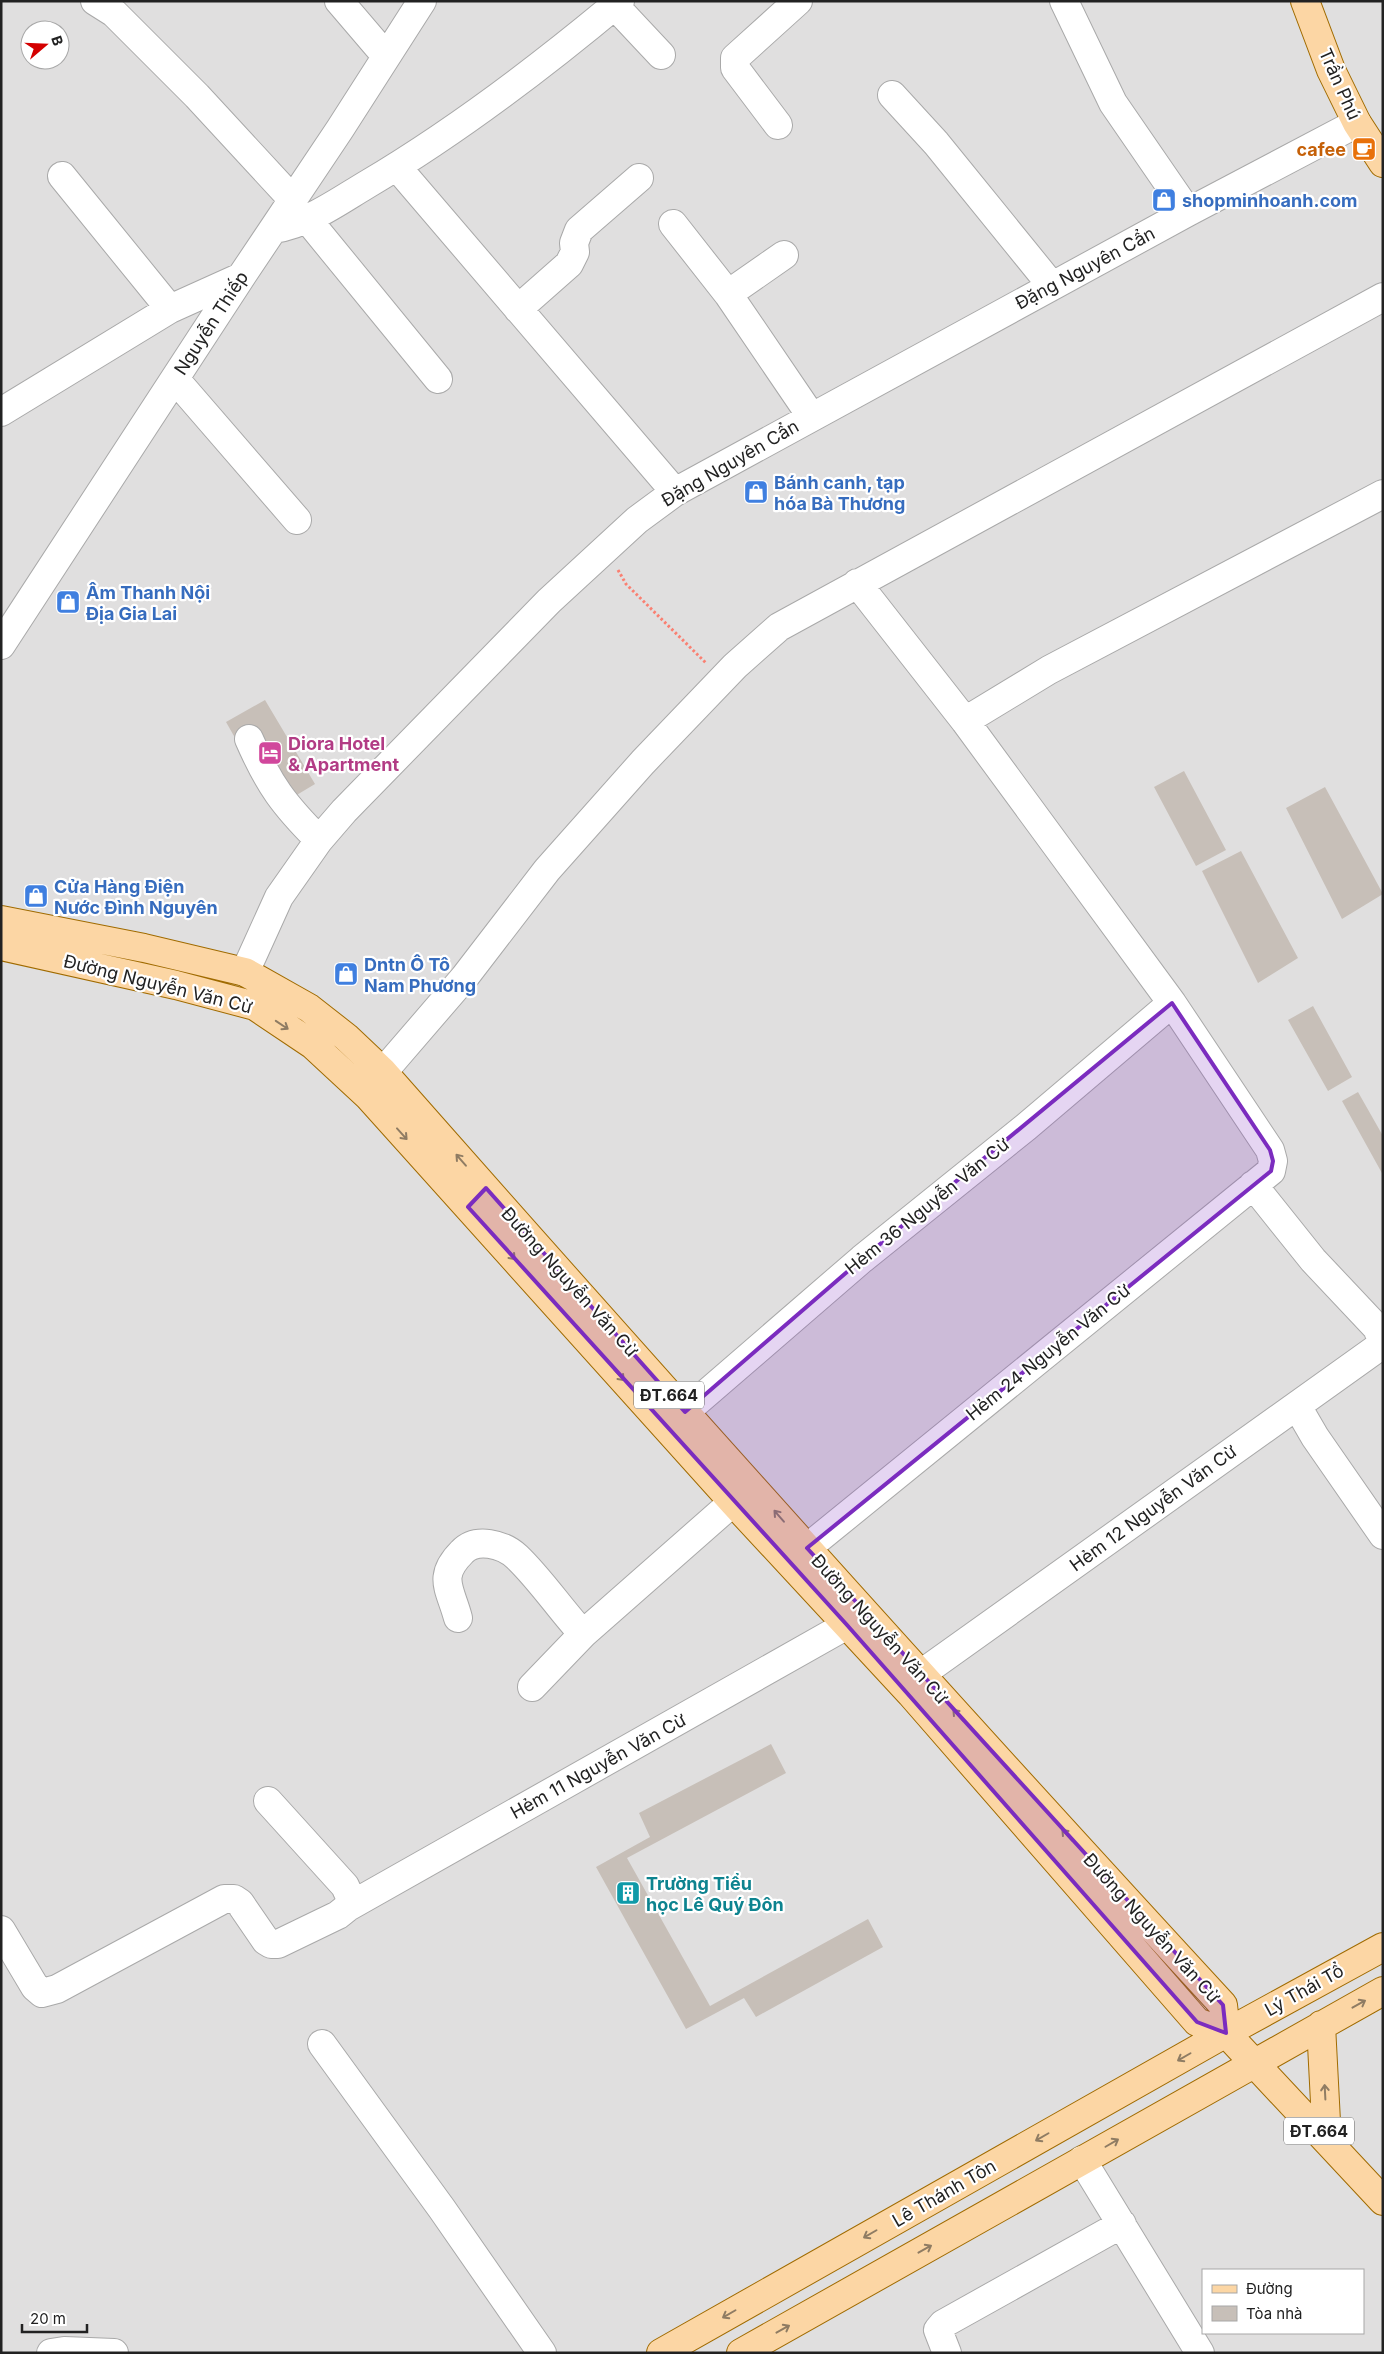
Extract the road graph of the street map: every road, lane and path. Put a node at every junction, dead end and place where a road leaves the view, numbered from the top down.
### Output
1 (95, 1) edge
2 (339, 1) edge
3 (422, 1) edge
4 (798, 1) edge
5 (1064, 1) edge
6 (1305, 1) edge
7 (617, 4) edge
8 (386, 56) junction
9 (661, 56) dead end
10 (892, 95) dead end
11 (1357, 123) junction
12 (778, 125) dead end
13 (1383, 163) edge
14 (397, 167) junction
15 (62, 176) dead end
16 (639, 178) dead end
17 (301, 210) junction
18 (1188, 212) junction
19 (673, 224) dead end
20 (784, 256) dead end
21 (240, 277) junction
22 (1052, 286) junction
23 (728, 294) junction
24 (1383, 297) edge
25 (170, 308) junction
26 (518, 310) junction
27 (175, 379) junction
28 (438, 379) dead end
29 (1, 412) edge
30 (811, 416) junction
31 (675, 492) junction
32 (1383, 494) edge
33 (297, 520) dead end
34 (608, 546) junction
35 (857, 583) junction
36 (1, 645) edge
37 (722, 679) junction
38 (965, 721) junction
39 (248, 739) dead end
40 (319, 840) junction
41 (1, 920) edge
42 (1, 946) edge
43 (245, 972) junction
44 (1172, 1003) junction
45 (383, 1072) junction
46 (1253, 1186) junction
47 (477, 1198) junction
48 (1382, 1340) edge
49 (1297, 1406) junction
50 (685, 1412) junction
51 (733, 1502) junction
52 (1383, 1534) edge
53 (807, 1548) junction
54 (458, 1618) dead end
55 (856, 1618) junction
56 (582, 1634) junction
57 (921, 1674) junction
58 (532, 1687) dead end
59 (268, 1801) dead end
60 (348, 1907) junction
61 (1, 1930) edge
62 (1383, 1947) edge
63 (1383, 1991) edge
64 (1321, 2025) junction
65 (1226, 2033) junction
66 (322, 2044) dead end
67 (1255, 2062) junction
68 (1327, 2141) junction
69 (1082, 2160) junction
70 (1383, 2201) edge
71 (1122, 2224) junction
72 (1195, 2351) edge
73 (51, 2353) edge
74 (114, 2353) edge
75 (542, 2353) edge
76 (661, 2353) edge
77 (741, 2353) edge
78 (947, 2353) edge

1 - 17 street
2 - 8 street
3 - 8 street, Nguyễn Thiếp
4 - 12 street
5 - 18 street
6 - 11 main road, Trần Phú
7 - 9 street
7 - 14 street
8 - 17 street, Nguyễn Thiếp
10 - 22 street
11 - 13 main road, Trần Phú
11 - 18 street, Đặng Nguyên Cẩn
14 - 17 street
14 - 26 street
15 - 25 street
16 - 26 street
17 - 21 street, Nguyễn Thiếp
17 - 28 street
18 - 22 street, Đặng Nguyên Cẩn
19 - 23 street
20 - 23 street
21 - 25 street
21 - 27 street, Nguyễn Thiếp
22 - 30 street, Đặng Nguyên Cẩn
23 - 30 street
24 - 35 street
25 - 29 street
26 - 31 street
27 - 33 street
27 - 36 street, Nguyễn Thiếp
30 - 31 street, Đặng Nguyên Cẩn
31 - 34 street, Đặng Nguyên Cẩn
32 - 38 street
34 - 37 path
34 - 40 street, Đặng Nguyên Cẩn
35 - 37 street
35 - 38 street
37 - 45 street
38 - 44 street
39 - 40 street
40 - 43 street, Đặng Nguyên Cẩn
41 - 43 main road, Đường Nguyễn Văn Cừ / ĐT.664
42 -> 47 main road, Đường Nguyễn Văn Cừ / ĐT.664
43 - 45 main road, Đường Nguyễn Văn Cừ / ĐT.664
44 - 46 street, Hẻm 24 Nguyễn Văn Cừ
44 - 50 street, Hẻm 36 Nguyễn Văn Cừ
47 -> 45 main road, Đường Nguyễn Văn Cừ / ĐT.664
46 - 48 street
46 - 53 street, Hẻm 24 Nguyễn Văn Cừ
47 - 50 main road, Đường Nguyễn Văn Cừ / ĐT.664
47 -> 51 main road, Đường Nguyễn Văn Cừ / ĐT.664
48 - 49 street, Hẻm 12 Nguyễn Văn Cừ
49 - 52 street
49 - 57 street, Hẻm 12 Nguyễn Văn Cừ
53 -> 50 main road, Đường Nguyễn Văn Cừ / ĐT.664
51 - 55 main road, Đường Nguyễn Văn Cừ / ĐT.664
51 - 56 street
53 - 55 main road, Đường Nguyễn Văn Cừ / ĐT.664
54 - 56 street
55 - 57 main road, Đường Nguyễn Văn Cừ / ĐT.664
55 - 60 street, Hẻm 11 Nguyễn Văn Cừ
55 - 65 main road, Đường Nguyễn Văn Cừ / ĐT.664
56 - 58 street
65 -> 57 main road, Đường Nguyễn Văn Cừ / ĐT.664
59 - 60 street
60 - 61 street, Hẻm 11 Nguyễn Văn Cừ
62 - 65 main road, Lý Thái Tổ
64 -> 63 main road
64 - 67 main road
68 -> 64 main road
65 - 67 main road, ĐT.664
65 -> 76 main road, Lê Thánh Tôn
66 - 75 street
67 - 68 main road, ĐT.664
69 -> 67 main road
68 - 70 main road, ĐT.664
69 - 71 street
77 -> 69 main road
71 - 72 street
71 - 78 street
73 - 74 street

